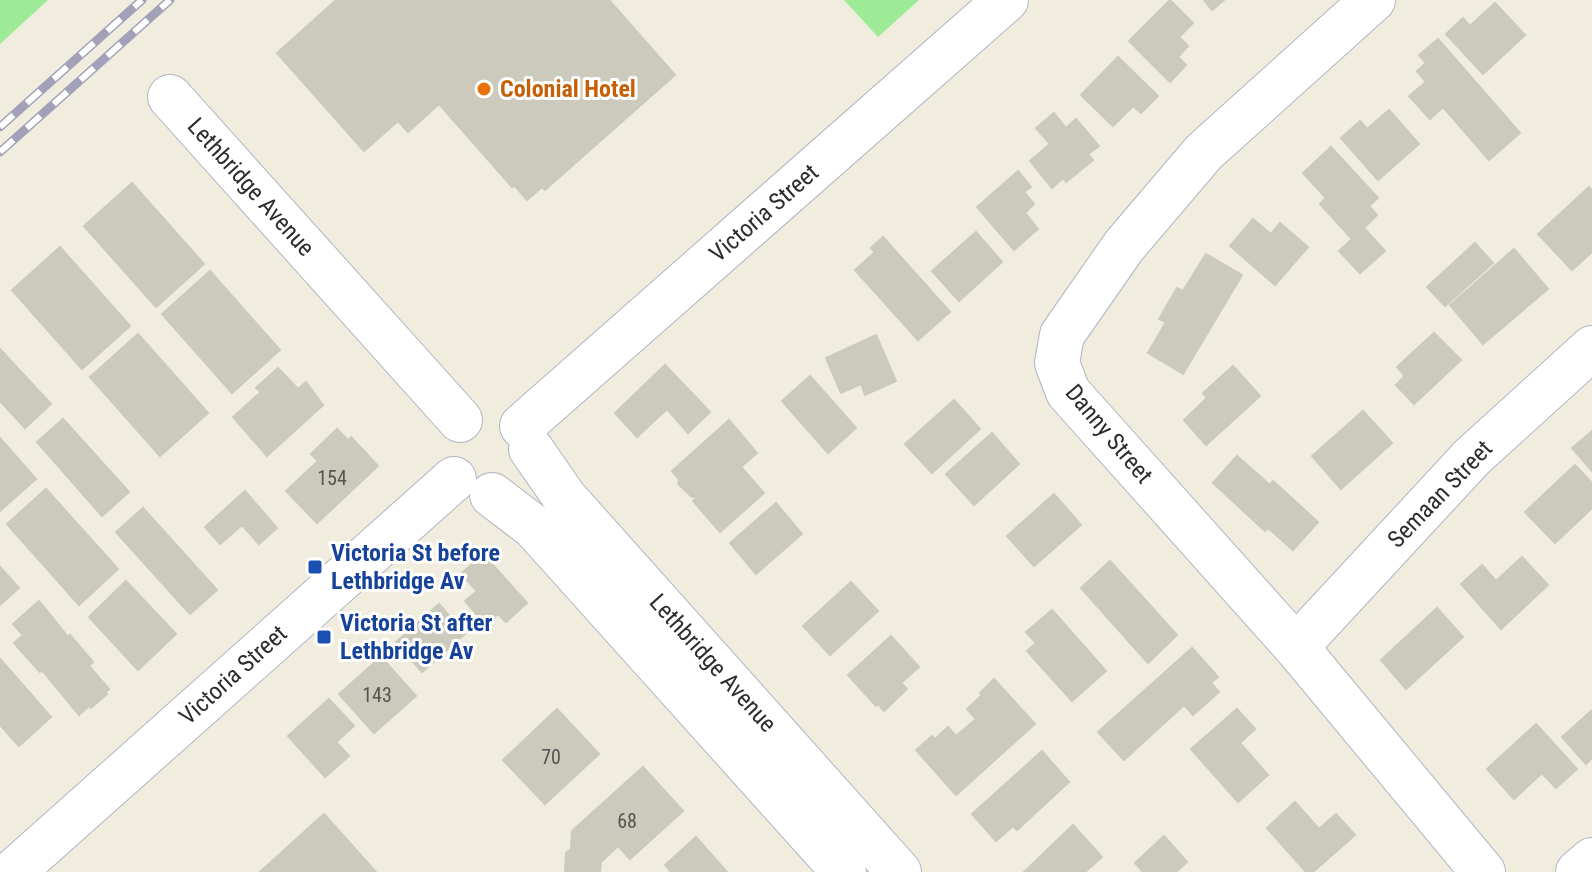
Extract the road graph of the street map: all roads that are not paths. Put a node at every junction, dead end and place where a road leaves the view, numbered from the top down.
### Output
1 (1006, 0) edge
2 (1373, 0) edge
3 (170, 97) dead end
4 (1592, 348) edge
5 (460, 420) junction
6 (527, 438) junction
7 (473, 487) junction
8 (1296, 647) junction
9 (1592, 860) edge
10 (13, 872) edge
11 (844, 872) edge
12 (899, 872) edge
13 (1483, 872) edge
14 (1578, 872) edge

1 - 6 street, Victoria Street
2 - 8 street, Danny Street
3 - 5 street, Lethbridge Avenue
4 - 8 street, Semaan Street
5 - 6 street
5 - 7 street
6 - 7 street
6 - 12 street, Lethbridge Avenue
7 - 10 street, Victoria Street
7 - 11 street, Lethbridge Avenue
8 - 13 street, Danny Street
9 - 14 street

